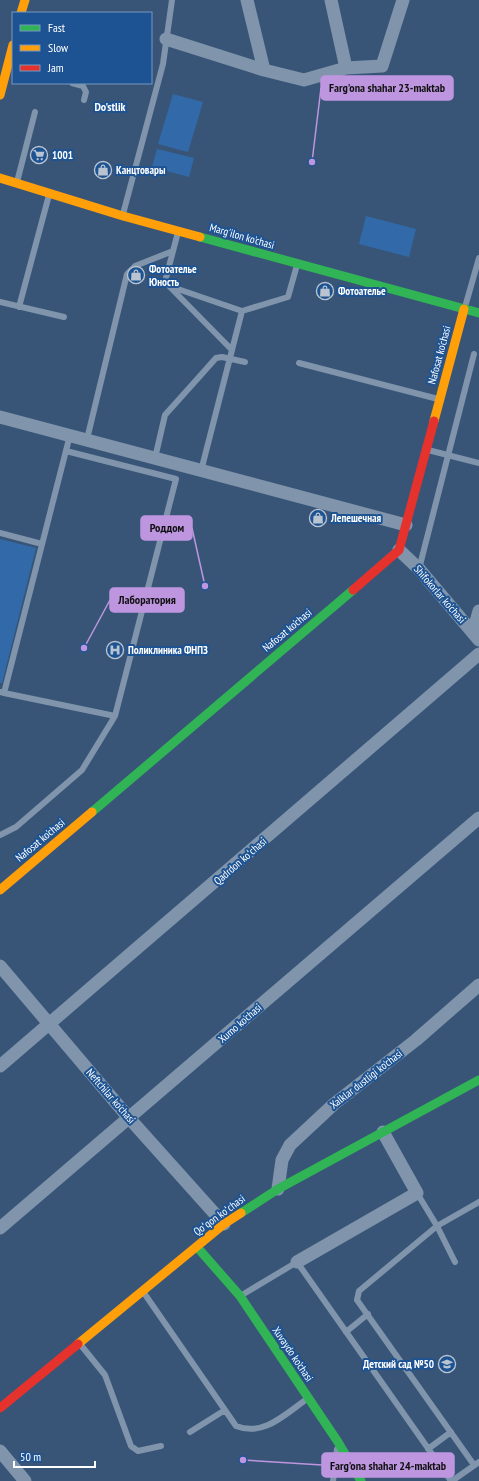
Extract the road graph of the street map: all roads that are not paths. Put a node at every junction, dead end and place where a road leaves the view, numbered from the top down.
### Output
1 (25, 0) edge
2 (172, 0) edge
3 (247, 0) edge
4 (331, 0) edge
5 (403, 0) edge
6 (21, 12) edge
7 (166, 39) junction
8 (12, 48) edge
9 (7, 65) edge
10 (346, 68) junction
11 (264, 70) junction
12 (76, 84) edge
13 (0, 95) edge
14 (84, 100) dead end
15 (36, 112) dead end
16 (0, 178) edge
17 (16, 183) junction
18 (50, 193) junction
19 (123, 216) junction
20 (178, 230) junction
21 (173, 251) junction
22 (479, 258) edge
23 (297, 264) junction
24 (169, 286) junction
25 (0, 302) edge
26 (19, 307) junction
27 (464, 309) junction
28 (242, 311) junction
29 (479, 313) edge
30 (64, 317) dead end
31 (232, 350) junction
32 (474, 354) dead end
33 (230, 358) junction
34 (245, 362) dead end
35 (299, 363) dead end
36 (440, 399) junction
37 (0, 417) edge
38 (70, 435) junction
39 (87, 440) junction
40 (426, 450) junction
41 (66, 451) junction
42 (448, 455) junction
43 (155, 458) junction
44 (479, 463) edge
45 (201, 471) junction
46 (406, 525) junction
47 (0, 533) edge
48 (42, 544) junction
49 (399, 550) junction
50 (420, 569) junction
51 (479, 611) edge
52 (476, 636) edge
53 (479, 654) edge
54 (2, 692) edge
55 (115, 716) junction
56 (479, 818) edge
57 (0, 835) edge
58 (0, 890) edge
59 (0, 966) edge
60 (479, 985) edge
61 (50, 1025) junction
62 (0, 1066) edge
63 (479, 1080) edge
64 (129, 1118) junction
65 (383, 1132) junction
66 (278, 1189) junction
67 (417, 1194) junction
68 (479, 1202) edge
69 (224, 1224) junction
70 (437, 1226) junction
71 (0, 1228) edge
72 (197, 1247) junction
73 (297, 1262) junction
74 (455, 1262) dead end
75 (143, 1291) junction
76 (240, 1296) junction
77 (368, 1314) junction
78 (346, 1332) junction
79 (80, 1344) junction
80 (309, 1398) junction
81 (0, 1408) edge
82 (225, 1410) junction
83 (190, 1432) dead end
84 (451, 1432) junction
85 (338, 1442) junction
86 (161, 1446) dead end
87 (428, 1449) junction
88 (0, 1451) edge
89 (477, 1464) edge
90 (25, 1481) edge
91 (333, 1481) edge
92 (361, 1481) edge
93 (451, 1481) edge

1 - 6 street
2 - 7 lane
3 - 11 street
4 - 10 street
5 - 10 street
7 - 11 street
7 - 19 lane
8 - 9 street
9 - 13 street
10 - 11 street
12 - 14 lane
15 - 17 lane
16 - 17 street, Marg'ilon ko'chasi
17 - 18 street, Marg'ilon ko'chasi
18 - 19 street, Marg'ilon ko'chasi
18 - 26 lane
19 - 20 street, Marg'ilon ko'chasi
20 - 21 lane
20 - 23 street, Marg'ilon ko'chasi
21 - 24 lane
21 - 39 lane
22 - 27 lane
23 - 27 street, Marg'ilon ko'chasi
23 - 28 lane
24 - 28 lane
24 - 31 lane
25 - 26 lane
26 - 30 lane
27 - 29 street, Marg'ilon ko'chasi
27 - 36 street, Nafosat ko'chasi
28 - 31 lane
31 - 33 lane
32 - 42 lane
33 - 34 lane
33 - 43 lane
33 - 45 lane
35 - 36 lane
36 - 40 street, Nafosat ko'chasi
37 - 38 street
38 - 39 street
38 - 41 lane
39 - 43 street
40 - 42 lane
40 - 46 street, Nafosat ko'chasi
41 - 48 lane
41 - 55 lane
42 - 44 lane
42 - 50 lane
43 - 45 street
45 - 46 street
46 - 49 street, Nafosat ko'chasi
47 - 48 lane
48 - 54 lane
49 - 50 street, Shifokorlar ko'chasi
49 - 58 street, Nafosat ko'chasi
50 - 52 street, Shifokorlar ko'chasi
51 - 52 street
53 - 61 street, Qadrdon koʻchasi
54 - 55 lane
55 - 57 lane
56 - 64 street, Xumo ko'chasi
59 - 61 street, Neftchilar ko'chasi
60 - 66 street, Xalklar dustligi ko'chasi
61 - 62 street, Qadrdon koʻchasi
61 - 64 street, Neftchilar ko'chasi
63 - 65 street, Qoʻqon koʻchasi
64 - 69 street, Neftchilar ko'chasi
64 - 71 street, Xumo ko'chasi
65 - 66 street, Qoʻqon koʻchasi
65 - 67 street
66 - 69 street, Qoʻqon koʻchasi
67 - 70 lane
67 - 73 street
68 - 70 lane
69 - 72 street, Qoʻqon koʻchasi
70 - 74 lane
70 - 77 lane
72 - 75 street, Qoʻqon koʻchasi
72 - 76 street, Xuvaydo ko'chasi
73 - 76 lane
73 - 78 lane
75 - 79 street, Qoʻqon koʻchasi
75 - 82 lane
76 - 80 street, Xuvaydo ko'chasi
77 - 78 lane
77 - 84 lane
78 - 87 lane
79 - 81 street, Qoʻqon koʻchasi
79 - 86 lane
80 - 82 lane
80 - 85 street, Xuvaydo ko'chasi
82 - 83 lane
84 - 87 lane
84 - 89 lane
85 - 91 lane
85 - 92 street, Xuvaydo ko'chasi
87 - 93 lane
88 - 90 street
89 - 93 lane

